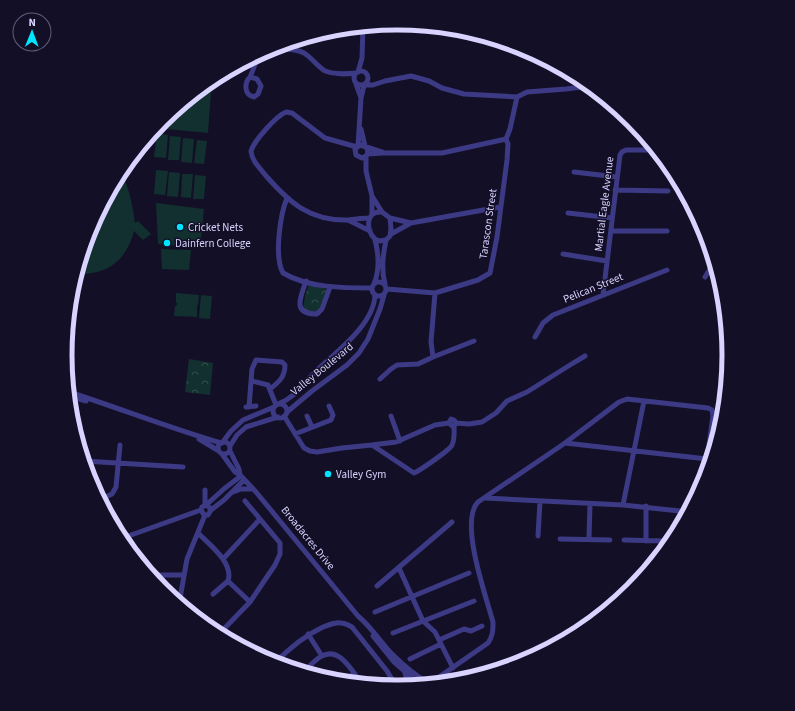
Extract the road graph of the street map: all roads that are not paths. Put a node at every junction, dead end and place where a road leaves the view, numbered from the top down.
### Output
1 (363, 32) edge
2 (288, 49) edge
3 (362, 58) junction
4 (256, 63) edge
5 (357, 72) junction
6 (365, 72) junction
7 (343, 74) junction
8 (250, 77) dead end
9 (369, 77) junction
10 (355, 81) junction
11 (379, 83) junction
12 (365, 85) junction
13 (582, 87) edge
14 (517, 97) junction
15 (361, 98) junction
16 (360, 126) junction
17 (506, 139) junction
18 (344, 144) junction
19 (357, 146) junction
20 (366, 147) junction
21 (650, 150) edge
22 (355, 153) junction
23 (383, 153) junction
24 (367, 155) junction
25 (359, 158) junction
26 (366, 171) junction
27 (574, 172) dead end
28 (616, 177) junction
29 (615, 190) junction
30 (668, 191) dead end
31 (372, 196) junction
32 (287, 198) junction
33 (500, 207) junction
34 (382, 212) junction
35 (568, 213) dead end
36 (371, 216) junction
37 (390, 218) junction
38 (612, 218) junction
39 (348, 220) junction
40 (411, 223) junction
41 (370, 231) junction
42 (611, 231) junction
43 (667, 232) dead end
44 (391, 234) junction
45 (375, 240) junction
46 (386, 240) junction
47 (563, 254) dead end
48 (607, 261) junction
49 (711, 267) edge
50 (667, 270) dead end
51 (705, 276) dead end
52 (306, 281) junction
53 (373, 286) junction
54 (330, 287) junction
55 (386, 287) junction
56 (435, 293) junction
57 (603, 294) junction
58 (375, 295) junction
59 (384, 295) junction
60 (535, 337) dead end
61 (474, 341) dead end
62 (585, 356) dead end
63 (433, 357) junction
64 (380, 379) dead end
65 (252, 381) junction
66 (306, 383) junction
67 (270, 389) junction
68 (312, 391) junction
69 (75, 394) edge
70 (75, 397) edge
71 (644, 400) junction
72 (97, 402) junction
73 (256, 406) dead end
74 (276, 406) junction
75 (329, 406) dead end
76 (283, 415) junction
77 (307, 416) dead end
78 (391, 416) dead end
79 (453, 424) junction
80 (312, 427) junction
81 (234, 428) junction
82 (240, 432) junction
83 (295, 434) junction
84 (193, 435) junction
85 (400, 441) junction
86 (222, 443) junction
87 (564, 443) junction
88 (120, 445) dead end
89 (372, 445) junction
90 (230, 448) junction
91 (634, 451) junction
92 (220, 453) junction
93 (708, 454) edge
94 (707, 459) edge
95 (90, 462) edge
96 (119, 463) junction
97 (183, 467) dead end
98 (242, 477) junction
99 (225, 488) junction
100 (253, 489) junction
101 (205, 490) dead end
102 (232, 493) junction
103 (105, 498) edge
104 (485, 498) junction
105 (245, 501) dead end
106 (540, 501) junction
107 (590, 504) junction
108 (206, 505) junction
109 (623, 505) junction
110 (646, 506) junction
111 (200, 510) junction
112 (211, 510) junction
113 (683, 511) edge
114 (205, 515) junction
115 (260, 519) junction
116 (452, 522) dead end
117 (198, 533) junction
118 (127, 536) edge
119 (538, 536) dead end
120 (560, 538) dead end
121 (589, 538) junction
122 (610, 540) dead end
123 (624, 540) dead end
124 (646, 540) junction
125 (665, 541) dead end
126 (223, 559) junction
127 (398, 568) junction
128 (469, 573) dead end
129 (157, 575) edge
130 (184, 575) junction
131 (228, 581) junction
132 (377, 586) dead end
133 (213, 594) dead end
134 (412, 596) junction
135 (180, 597) edge
136 (474, 601) dead end
137 (250, 602) junction
138 (375, 612) dead end
139 (358, 616) junction
140 (422, 621) junction
141 (482, 626) dead end
142 (223, 629) edge
143 (394, 633) dead end
144 (308, 634) junction
145 (440, 642) junction
146 (322, 656) junction
147 (279, 658) edge
148 (410, 659) dead end
149 (308, 669) edge
150 (451, 669) junction
151 (405, 672) junction
152 (354, 673) junction
153 (350, 677) edge
154 (447, 677) edge
155 (358, 678) edge
156 (438, 678) edge
157 (424, 679) edge
158 (414, 680) edge
159 (392, 681) dead end
160 (405, 681) edge

1 - 3 street
2 - 7 street
3 - 5 street
3 - 6 street
4 - 8 street
5 - 6 street
5 - 7 street
5 - 10 street
6 - 9 street
7 - 10 street
9 - 11 street
9 - 12 street
10 - 12 street
10 - 15 street
11 - 12 street
11 - 14 street
12 - 15 street
13 - 14 street
14 - 17 street, Tarascon Street
15 - 16 street
16 - 19 street
16 - 20 street
17 - 23 street
17 - 33 street, Tarascon Street
18 - 19 street
18 - 22 street
18 - 32 street
19 - 20 street
19 - 22 street
20 - 23 street
20 - 24 street
21 - 28 street, Martial Eagle Avenue
22 - 25 street
23 - 24 street
24 - 25 street
24 - 26 street
25 - 26 street
26 - 31 street
27 - 28 street
28 - 29 street, Martial Eagle Avenue
29 - 30 street
29 - 38 street, Martial Eagle Avenue
31 - 34 street
31 - 36 street
32 - 39 street
32 - 52 street
33 - 40 street
33 - 56 street, Tarascon Street
34 - 36 street
34 - 37 street
35 - 38 street
36 - 39 street
36 - 41 street
37 - 40 street
37 - 44 street
38 - 42 street, Martial Eagle Avenue
39 - 41 street
40 - 44 street
41 - 45 street
42 - 43 street
42 - 48 street, Martial Eagle Avenue
44 - 46 street
45 - 46 street
45 - 53 street
46 - 55 street
47 - 48 street
48 - 57 street, Martial Eagle Avenue
49 - 51 street
50 - 57 street, Pelican Street
52 - 54 street
52 - 54 street
53 - 54 street
53 - 55 street
53 - 58 street
55 - 56 street, Tarascon Street
55 - 59 street
56 - 63 street
57 - 60 street, Pelican Street
58 - 59 street
58 - 66 street, Valley Boulevard
59 - 68 street, Valley Boulevard
61 - 63 street
62 - 79 street
63 - 64 street
65 - 67 street
65 - 67 street
65 - 73 street
66 - 68 street
66 - 74 street, Valley Boulevard
67 - 74 street
68 - 76 street, Valley Boulevard
69 - 72 street, Broadacres Drive
70 - 72 street, Broadacres Drive
71 - 87 street
71 - 91 street
71 - 93 street
72 - 84 street, Broadacres Drive
74 - 76 street
74 - 76 street
74 - 81 street, Valley Boulevard
75 - 80 street
76 - 82 street, Valley Boulevard
76 - 83 street
77 - 80 street
78 - 85 street
79 - 85 street
79 - 89 street
80 - 83 street
81 - 82 street
81 - 86 street, Valley Boulevard
82 - 90 street, Valley Boulevard
83 - 89 street
84 - 86 street, Broadacres Drive
84 - 92 street, Broadacres Drive
85 - 89 street
86 - 90 street, Broadacres Drive
86 - 92 street
87 - 91 street
87 - 104 street
88 - 96 street
90 - 92 street
90 - 98 street, Broadacres Drive
91 - 94 street
91 - 109 street
92 - 98 street, Broadacres Drive
95 - 96 street
96 - 97 street
96 - 103 street
98 - 99 street
98 - 100 street, Broadacres Drive
98 - 102 street
99 - 102 street
99 - 108 street
100 - 102 street
100 - 139 street, Broadacres Drive
101 - 108 street
102 - 112 street
104 - 106 street
104 - 150 street
105 - 115 street
106 - 107 street
106 - 119 street
107 - 109 street
107 - 121 street
108 - 111 street
108 - 112 street
109 - 110 street
110 - 113 street
110 - 124 street
111 - 114 street
111 - 118 street
112 - 114 street
114 - 117 street
115 - 126 street
115 - 137 street
116 - 127 street
117 - 126 street
117 - 130 street
120 - 121 street
121 - 122 street
123 - 124 street
124 - 125 street
126 - 131 street
127 - 132 street
127 - 134 street
128 - 134 street
129 - 130 street
130 - 135 street
131 - 133 street
131 - 137 street
134 - 138 street
134 - 140 street
136 - 140 street
137 - 142 street
139 - 151 street, Broadacres Drive
139 - 157 street, Broadacres Drive
140 - 143 street
140 - 145 street
141 - 145 street
144 - 146 street
144 - 147 street
144 - 159 street
145 - 148 street
145 - 150 street
146 - 149 street
146 - 152 street
150 - 154 street
150 - 156 street
151 - 158 street, Broadacres Drive
151 - 160 street
152 - 153 street
152 - 155 street

